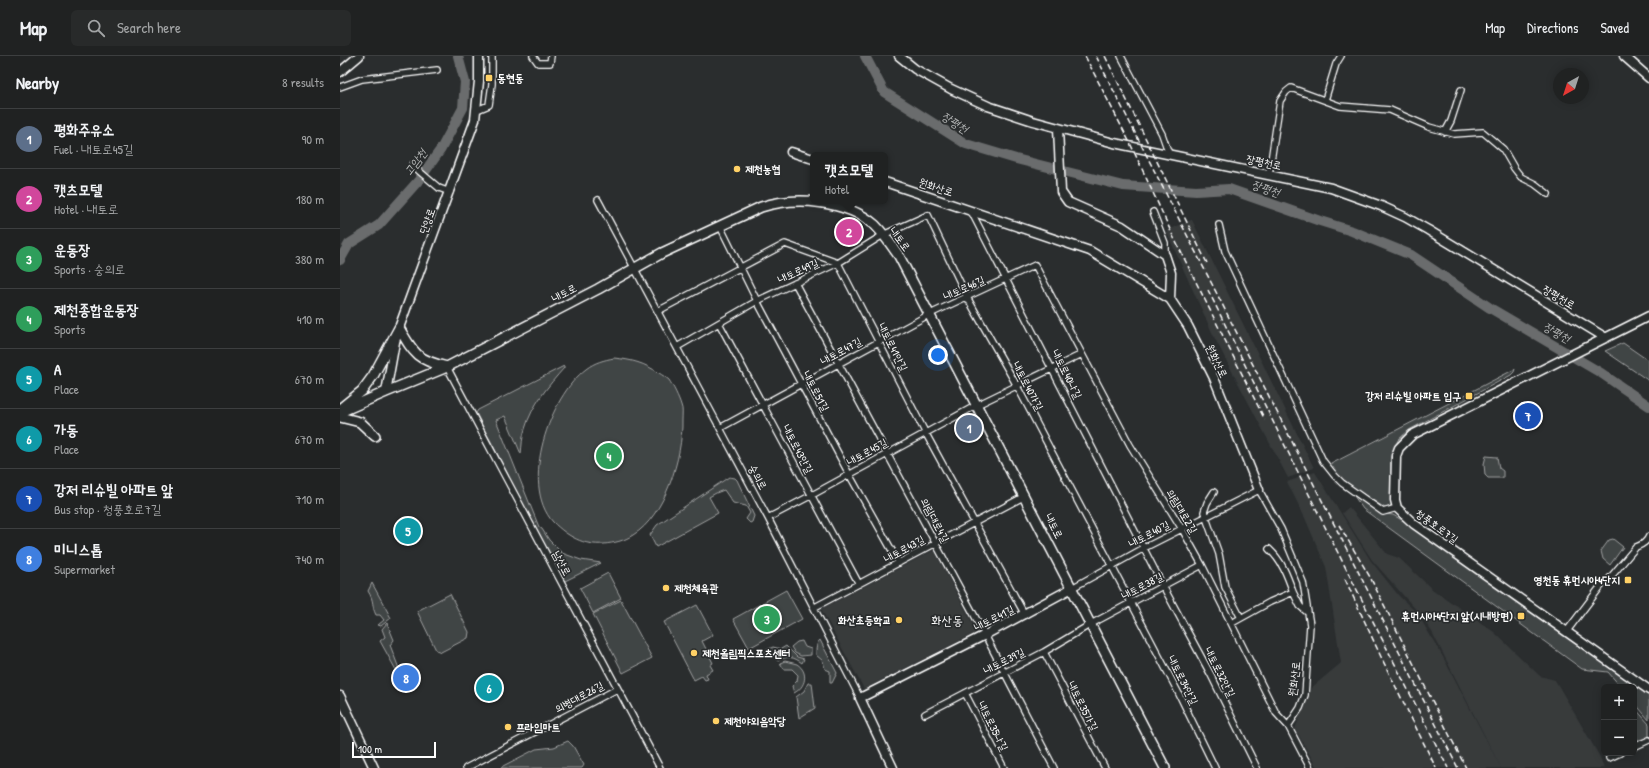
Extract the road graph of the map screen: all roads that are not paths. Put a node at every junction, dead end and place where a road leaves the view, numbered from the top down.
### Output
1 (359, 56) edge
2 (479, 56) edge
3 (492, 56) edge
4 (533, 56) edge
5 (550, 56) edge
6 (899, 56) edge
7 (1121, 56) edge
8 (1341, 56) edge
9 (1624, 56) edge
10 (341, 69) edge
11 (437, 70) dead end
12 (1649, 78) edge
13 (340, 87) edge
14 (1461, 90) dead end
15 (1325, 100) junction
16 (478, 110) junction
17 (1058, 128) junction
18 (1445, 132) junction
19 (791, 152) dead end
20 (1170, 154) junction
21 (810, 158) edge
22 (413, 167) dead end
23 (1269, 174) junction
24 (888, 183) edge
25 (450, 192) junction
26 (1548, 194) dead end
27 (598, 200) dead end
28 (810, 202) edge
29 (822, 204) edge
30 (971, 211) junction
31 (1153, 212) dead end
32 (928, 215) joint
33 (1219, 225) dead end
34 (720, 226) junction
35 (883, 235) junction
36 (1165, 255) junction
37 (838, 263) junction
38 (1035, 265) joint
39 (741, 267) junction
40 (635, 268) junction
41 (1007, 280) junction
42 (795, 283) junction
43 (967, 297) junction
44 (1170, 299) junction
45 (757, 301) junction
46 (658, 311) junction
47 (930, 314) junction
48 (1649, 316) edge
49 (719, 323) junction
50 (399, 328) junction
51 (1606, 338) junction
52 (879, 342) junction
53 (677, 347) junction
54 (1082, 354) junction
55 (839, 364) junction
56 (448, 367) junction
57 (1053, 368) junction
58 (802, 384) junction
59 (1017, 386) junction
60 (386, 392) junction
61 (763, 405) junction
62 (977, 405) junction
63 (340, 409) edge
64 (340, 412) edge
65 (340, 417) edge
66 (720, 428) junction
67 (925, 432) junction
68 (375, 436) dead end
69 (888, 453) junction
70 (849, 474) junction
71 (1259, 490) junction
72 (1214, 492) dead end
73 (812, 495) junction
74 (1025, 496) junction
75 (1397, 508) junction
76 (1205, 517) junction
77 (768, 518) junction
78 (974, 522) junction
79 (1182, 529) junction
80 (1649, 536) edge
81 (935, 543) junction
82 (1144, 548) junction
83 (1269, 549) dead end
84 (899, 564) junction
85 (1202, 565) junction
86 (1111, 566) junction
87 (859, 584) junction
88 (1163, 586) junction
89 (1072, 588) junction
90 (1293, 592) junction
91 (1131, 603) junction
92 (815, 607) junction
93 (1308, 613) junction
94 (1025, 615) junction
95 (1241, 618) junction
96 (1091, 624) junction
97 (1232, 624) junction
98 (1567, 631) junction
99 (986, 635) junction
100 (1044, 652) junction
101 (1005, 672) junction
102 (616, 689) junction
103 (1649, 690) edge
104 (965, 693) junction
105 (340, 696) edge
106 (860, 698) junction
107 (925, 714) dead end
108 (1288, 726) junction
109 (1649, 740) edge
110 (1637, 746) edge
111 (1613, 756) edge
112 (1609, 758) dead end
113 (374, 768) edge
114 (466, 768) edge
115 (660, 768) edge
116 (893, 768) edge
117 (1004, 768) edge
118 (1054, 768) edge
119 (1105, 768) edge
120 (1165, 768) edge
121 (1215, 768) edge
122 (1257, 768) edge
123 (1310, 768) edge

1 - 10 street
2 - 16 street, 단양로
3 - 16 street
4 - 5 street
6 - 17 street, 장평천로
7 - 20 street
8 - 15 street
9 - 12 street
11 - 13 street
14 - 18 street
15 - 18 street
15 - 23 street
16 - 25 street, 단양로
17 - 20 street, 장평천로
17 - 36 street
18 - 26 street
19 - 21 street
20 - 23 street, 장평천로
22 - 25 street
23 - 51 street, 장평천로
24 - 30 street, 원화산로
25 - 50 street, 단양로
27 - 40 street, 숭의로
28 - 34 main road, 내토로
29 - 35 main road, 내토로
30 - 41 street, 내토로40나길
30 - 44 street, 원화산로
31 - 36 street
32 - 35 street, 내토로49길
32 - 43 street, 내토로40가길
33 - 75 street
34 - 39 street, 내토로51길
34 - 40 main road, 내토로
35 - 37 street, 내토로49길
35 - 47 main road, 내토로
36 - 44 street
37 - 39 street
37 - 42 street, 내토로49길
37 - 52 street, 내토로41안길
38 - 41 street, 내토로46길
38 - 54 street, 의림대로2길
39 - 45 street, 내토로51길
39 - 46 street
40 - 46 street, 숭의로
40 - 56 main road, 내토로
41 - 43 street, 내토로46길
41 - 57 street, 내토로40나길
42 - 45 street, 내토로49길
42 - 55 street, 의림대로4길
43 - 47 street, 내토로46길
43 - 59 street, 내토로40가길
44 - 71 street, 원화산로
45 - 49 street, 내토로49길
45 - 58 street, 내토로51길
46 - 53 street, 숭의로
47 - 52 street, 내토로47길
47 - 62 main road, 내토로
48 - 51 street
49 - 53 street, 내토로49길
49 - 61 street, 내토로43안길
50 - 56 main road
50 - 60 street, 단양로
50 - 63 main road
51 - 75 street
52 - 55 street, 내토로47길
52 - 67 street, 내토로41안길
53 - 66 street, 숭의로
54 - 57 street, 내토로45길
54 - 79 street, 의림대로2길
55 - 58 street, 내토로47길
55 - 69 street, 의림대로4길
56 - 60 main road, 내토로
56 - 102 street, 남산로
57 - 59 street, 내토로45길
57 - 82 street, 내토로40나길
58 - 61 street, 내토로47길
58 - 70 street, 내토로51길
59 - 62 street, 내토로45길
59 - 86 street, 내토로40가길
60 - 64 main road, 내토로
61 - 66 street, 내토로47길
61 - 73 street, 내토로43안길
62 - 67 street, 내토로45길
62 - 74 main road, 내토로
65 - 68 main road
66 - 77 street, 숭의로
67 - 69 street, 내토로45길
67 - 78 street, 내토로41안길
69 - 70 street, 내토로45길
69 - 81 street, 의림대로4길
70 - 73 street, 내토로45길
70 - 84 street, 내토로51길
71 - 76 street, 내토로40길
71 - 93 street, 원화산로
72 - 76 street
73 - 77 street, 내토로45길
73 - 87 street, 내토로43안길
74 - 78 street, 내토로43길
74 - 89 main road, 내토로
75 - 98 street, 청풍호로7길
76 - 79 street, 내토로40길
76 - 95 street
77 - 92 street, 숭의로
78 - 81 street, 내토로43길
78 - 94 street, 내토로41안길
79 - 82 street, 내토로40길
79 - 85 street, 의림대로2길
80 - 98 street
81 - 84 street, 내토로43길
81 - 99 street, 의림대로4길
82 - 86 street, 내토로40길
82 - 88 street, 내토로40나길
83 - 90 street
84 - 87 street, 내토로43길
85 - 88 street, 내토로38길
85 - 97 street, 의림대로2길
86 - 89 street, 내토로40길
86 - 91 street, 내토로40가길
87 - 92 street, 내토로43길
88 - 91 street, 내토로38길
88 - 122 street, 내토로32안길
89 - 94 street, 내토로41길
89 - 96 main road, 내토로
90 - 93 street
90 - 95 street
91 - 96 street, 내토로38길
91 - 121 street, 내토로34안길
92 - 106 street, 숭의로
93 - 108 street, 원화산로
94 - 99 street, 내토로41길
95 - 97 street
96 - 100 street, 내토로39길
96 - 120 main road, 내토로
97 - 108 street, 의림대로2길
98 - 103 street, 청풍호로7길
99 - 101 street, 의림대로4길
99 - 106 street, 내토로41길
100 - 101 street, 내토로39길
100 - 119 street, 내토로35가길
101 - 104 street, 내토로39길
101 - 118 street, 의림대로4길
102 - 114 street, 의병대로26길
102 - 115 street, 남산로
104 - 107 street, 내토로39길
104 - 117 street, 내토로35나길
105 - 113 street
106 - 116 street, 숭의로
108 - 123 street, 의림대로2길
109 - 110 street
111 - 112 street

